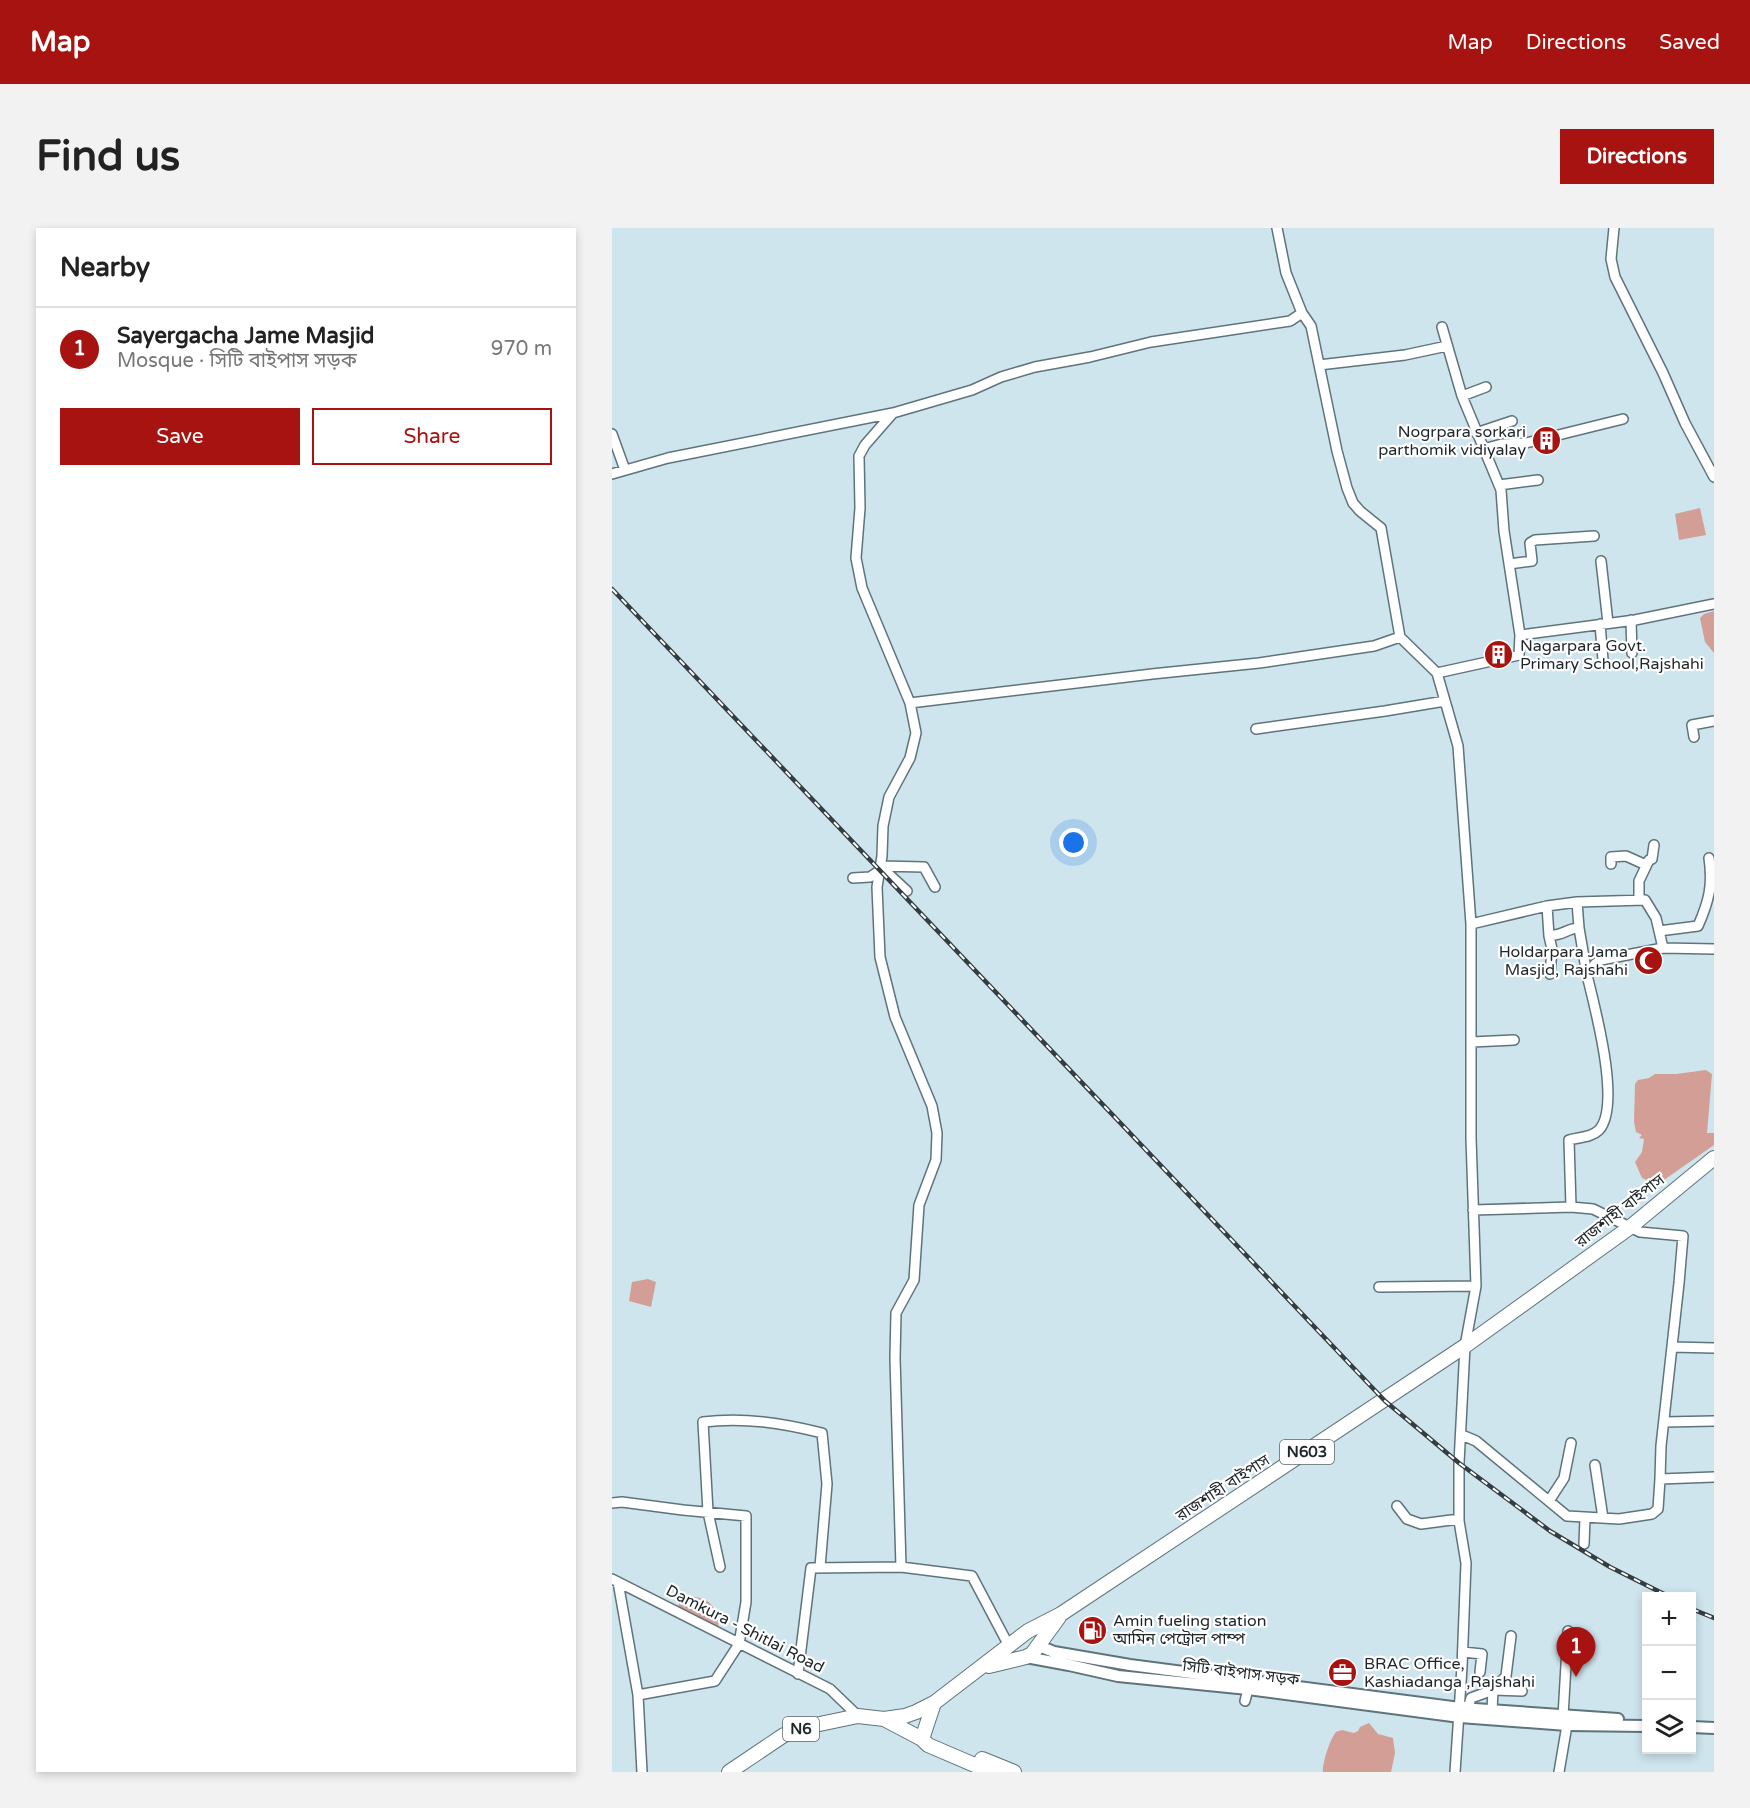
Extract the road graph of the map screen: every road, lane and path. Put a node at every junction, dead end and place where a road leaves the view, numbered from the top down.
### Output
1 (1277, 228) edge
2 (1614, 228) edge
3 (1302, 313) junction
4 (1442, 327) dead end
5 (1447, 346) junction
6 (1319, 365) junction
7 (1486, 387) dead end
8 (1462, 396) junction
9 (893, 412) junction
10 (1623, 419) dead end
11 (1512, 421) dead end
12 (1476, 433) junction
13 (612, 434) edge
14 (1483, 449) junction
15 (625, 470) junction
16 (612, 474) edge
17 (1714, 477) edge
18 (1538, 480) dead end
19 (1499, 485) junction
20 (1594, 536) dead end
21 (1601, 561) dead end
22 (1509, 564) junction
23 (1714, 604) edge
24 (1631, 621) junction
25 (1604, 624) junction
26 (1520, 635) junction
27 (1400, 637) junction
28 (1632, 653) dead end
29 (1603, 660) dead end
30 (1437, 673) junction
31 (1445, 700) junction
32 (910, 704) junction
33 (1714, 721) edge
34 (1256, 729) dead end
35 (1694, 737) dead end
36 (1654, 845) dead end
37 (1709, 858) dead end
38 (1611, 864) dead end
39 (1646, 865) junction
40 (880, 868) junction
41 (853, 878) dead end
42 (935, 887) dead end
43 (907, 891) dead end
44 (1639, 900) junction
45 (1577, 902) junction
46 (1547, 906) junction
47 (1471, 924) junction
48 (1579, 928) junction
49 (1659, 931) junction
50 (1549, 935) junction
51 (1663, 948) junction
52 (1714, 949) edge
53 (1550, 974) dead end
54 (1587, 975) junction
55 (1514, 1041) dead end
56 (1472, 1042) junction
57 (1714, 1158) edge
58 (1571, 1207) junction
59 (1473, 1210) junction
60 (1629, 1228) junction
61 (1476, 1286) junction
62 (1380, 1287) dead end
63 (1465, 1346) junction
64 (1672, 1347) junction
65 (1714, 1348) edge
66 (1714, 1421) edge
67 (1664, 1422) junction
68 (1462, 1435) junction
69 (1571, 1443) dead end
70 (1595, 1464) dead end
71 (1714, 1477) edge
72 (1660, 1479) junction
73 (1549, 1501) junction
74 (612, 1503) edge
75 (1397, 1506) dead end
76 (708, 1512) junction
77 (1585, 1518) junction
78 (1603, 1518) junction
79 (1460, 1519) junction
80 (1584, 1544) dead end
81 (720, 1567) dead end
82 (901, 1567) junction
83 (820, 1568) junction
84 (615, 1580) edge
85 (1061, 1614) junction
86 (1028, 1631) junction
87 (1568, 1631) dead end
88 (1511, 1636) dead end
89 (739, 1644) junction
90 (1009, 1646) junction
91 (1039, 1646) junction
92 (1463, 1652) junction
93 (1026, 1658) junction
94 (978, 1670) junction
95 (1480, 1672) dead end
96 (798, 1674) junction
97 (1248, 1689) junction
98 (1494, 1690) junction
99 (1522, 1691) dead end
100 (638, 1695) junction
101 (1245, 1701) dead end
102 (934, 1703) junction
103 (1492, 1711) junction
104 (1460, 1712) junction
105 (858, 1716) junction
106 (884, 1719) junction
107 (1565, 1720) junction
108 (1642, 1720) edge
109 (1696, 1721) edge
110 (1714, 1722) edge
111 (1642, 1726) edge
112 (1696, 1727) edge
113 (1714, 1728) edge
114 (922, 1739) junction
115 (642, 1772) edge
116 (729, 1772) edge
117 (991, 1772) edge
118 (1014, 1772) edge
119 (1455, 1772) edge
120 (1559, 1772) edge

1 - 3 street
2 - 17 street
3 - 6 street
3 - 9 street
4 - 5 street
5 - 6 street
5 - 8 street
6 - 27 street
7 - 8 street
8 - 12 street
9 - 15 street
9 - 32 street
10 - 14 street
11 - 12 street
12 - 14 street
13 - 15 street
14 - 19 street
15 - 16 street
18 - 19 street
19 - 22 street
20 - 22 street
21 - 25 street
22 - 26 street
23 - 24 street
24 - 25 street
24 - 28 street
25 - 26 street
25 - 29 street
26 - 30 street
27 - 30 street
27 - 32 street
30 - 31 street
31 - 34 street
31 - 47 street
32 - 40 street
33 - 35 street
36 - 39 street
37 - 49 street
38 - 39 street
39 - 44 street
40 - 41 street
40 - 42 street
40 - 43 street
40 - 82 street
44 - 45 street
44 - 49 street
45 - 46 street
45 - 48 street
46 - 47 street
46 - 50 street
47 - 56 street
48 - 50 street
48 - 54 street
49 - 51 street
50 - 53 street
51 - 52 street
51 - 54 street
54 - 58 street
55 - 56 street
56 - 59 street
57 - 60 highway, রাজশাহী বাইপাস / N603
58 - 59 street
58 - 60 street
59 - 61 street
60 - 63 highway, রাজশাহী বাইপাস / N603
60 - 64 street
61 - 62 street
61 - 63 street
63 - 68 street
63 - 85 highway, রাজশাহী বাইপাস / N603
64 - 65 street
64 - 67 street
66 - 67 street
67 - 72 street
68 - 73 street
68 - 79 street
69 - 73 street
70 - 78 street
71 - 72 street
72 - 78 street
73 - 77 street
74 - 76 street
75 - 79 street
76 - 81 street
76 - 83 street
76 - 89 street
77 - 78 street
77 - 80 street
79 - 92 street
82 - 83 street
82 - 90 street
83 - 96 street
84 - 89 street, Damkura - Shitlai Road
84 - 100 street
85 - 86 highway, রাজশাহী বাইপাস / N603
85 - 91 highway
86 - 90 highway, রাজশাহী বাইপাস / N603
86 - 91 highway
87 - 107 street
88 - 98 street
89 - 96 street, Damkura - Shitlai Road
89 - 100 street
90 - 94 highway, রাজশাহী বাইপাস / N603
91 - 93 highway
91 - 104 main road
92 - 95 street
92 - 104 street
93 - 94 highway, সিটি বাইপাস সড়ক / N603
93 - 97 main road, সিটি বাইপাস সড়ক
94 - 102 highway, রাজশাহী বাইপাস / N603
96 - 105 street, Damkura - Shitlai Road
97 - 101 street
97 - 104 main road, সিটি বাইপাস সড়ক
98 - 99 street
98 - 103 street
98 - 104 street
100 - 115 street
102 - 106 highway, রাজশাহী বাইপাস / N603
102 - 114 highway
103 - 104 main road
103 - 107 main road
104 - 107 main road, সিটি বাইপাস সড়ক
104 - 119 street
105 - 106 highway, N6
105 - 116 highway, N6
106 - 114 highway, N6
107 - 108 main road
107 - 111 main road, সিটি বাইপাস সড়ক
107 - 120 street
109 - 110 main road
112 - 113 main road
114 - 117 highway, N6
114 - 118 highway, N6

